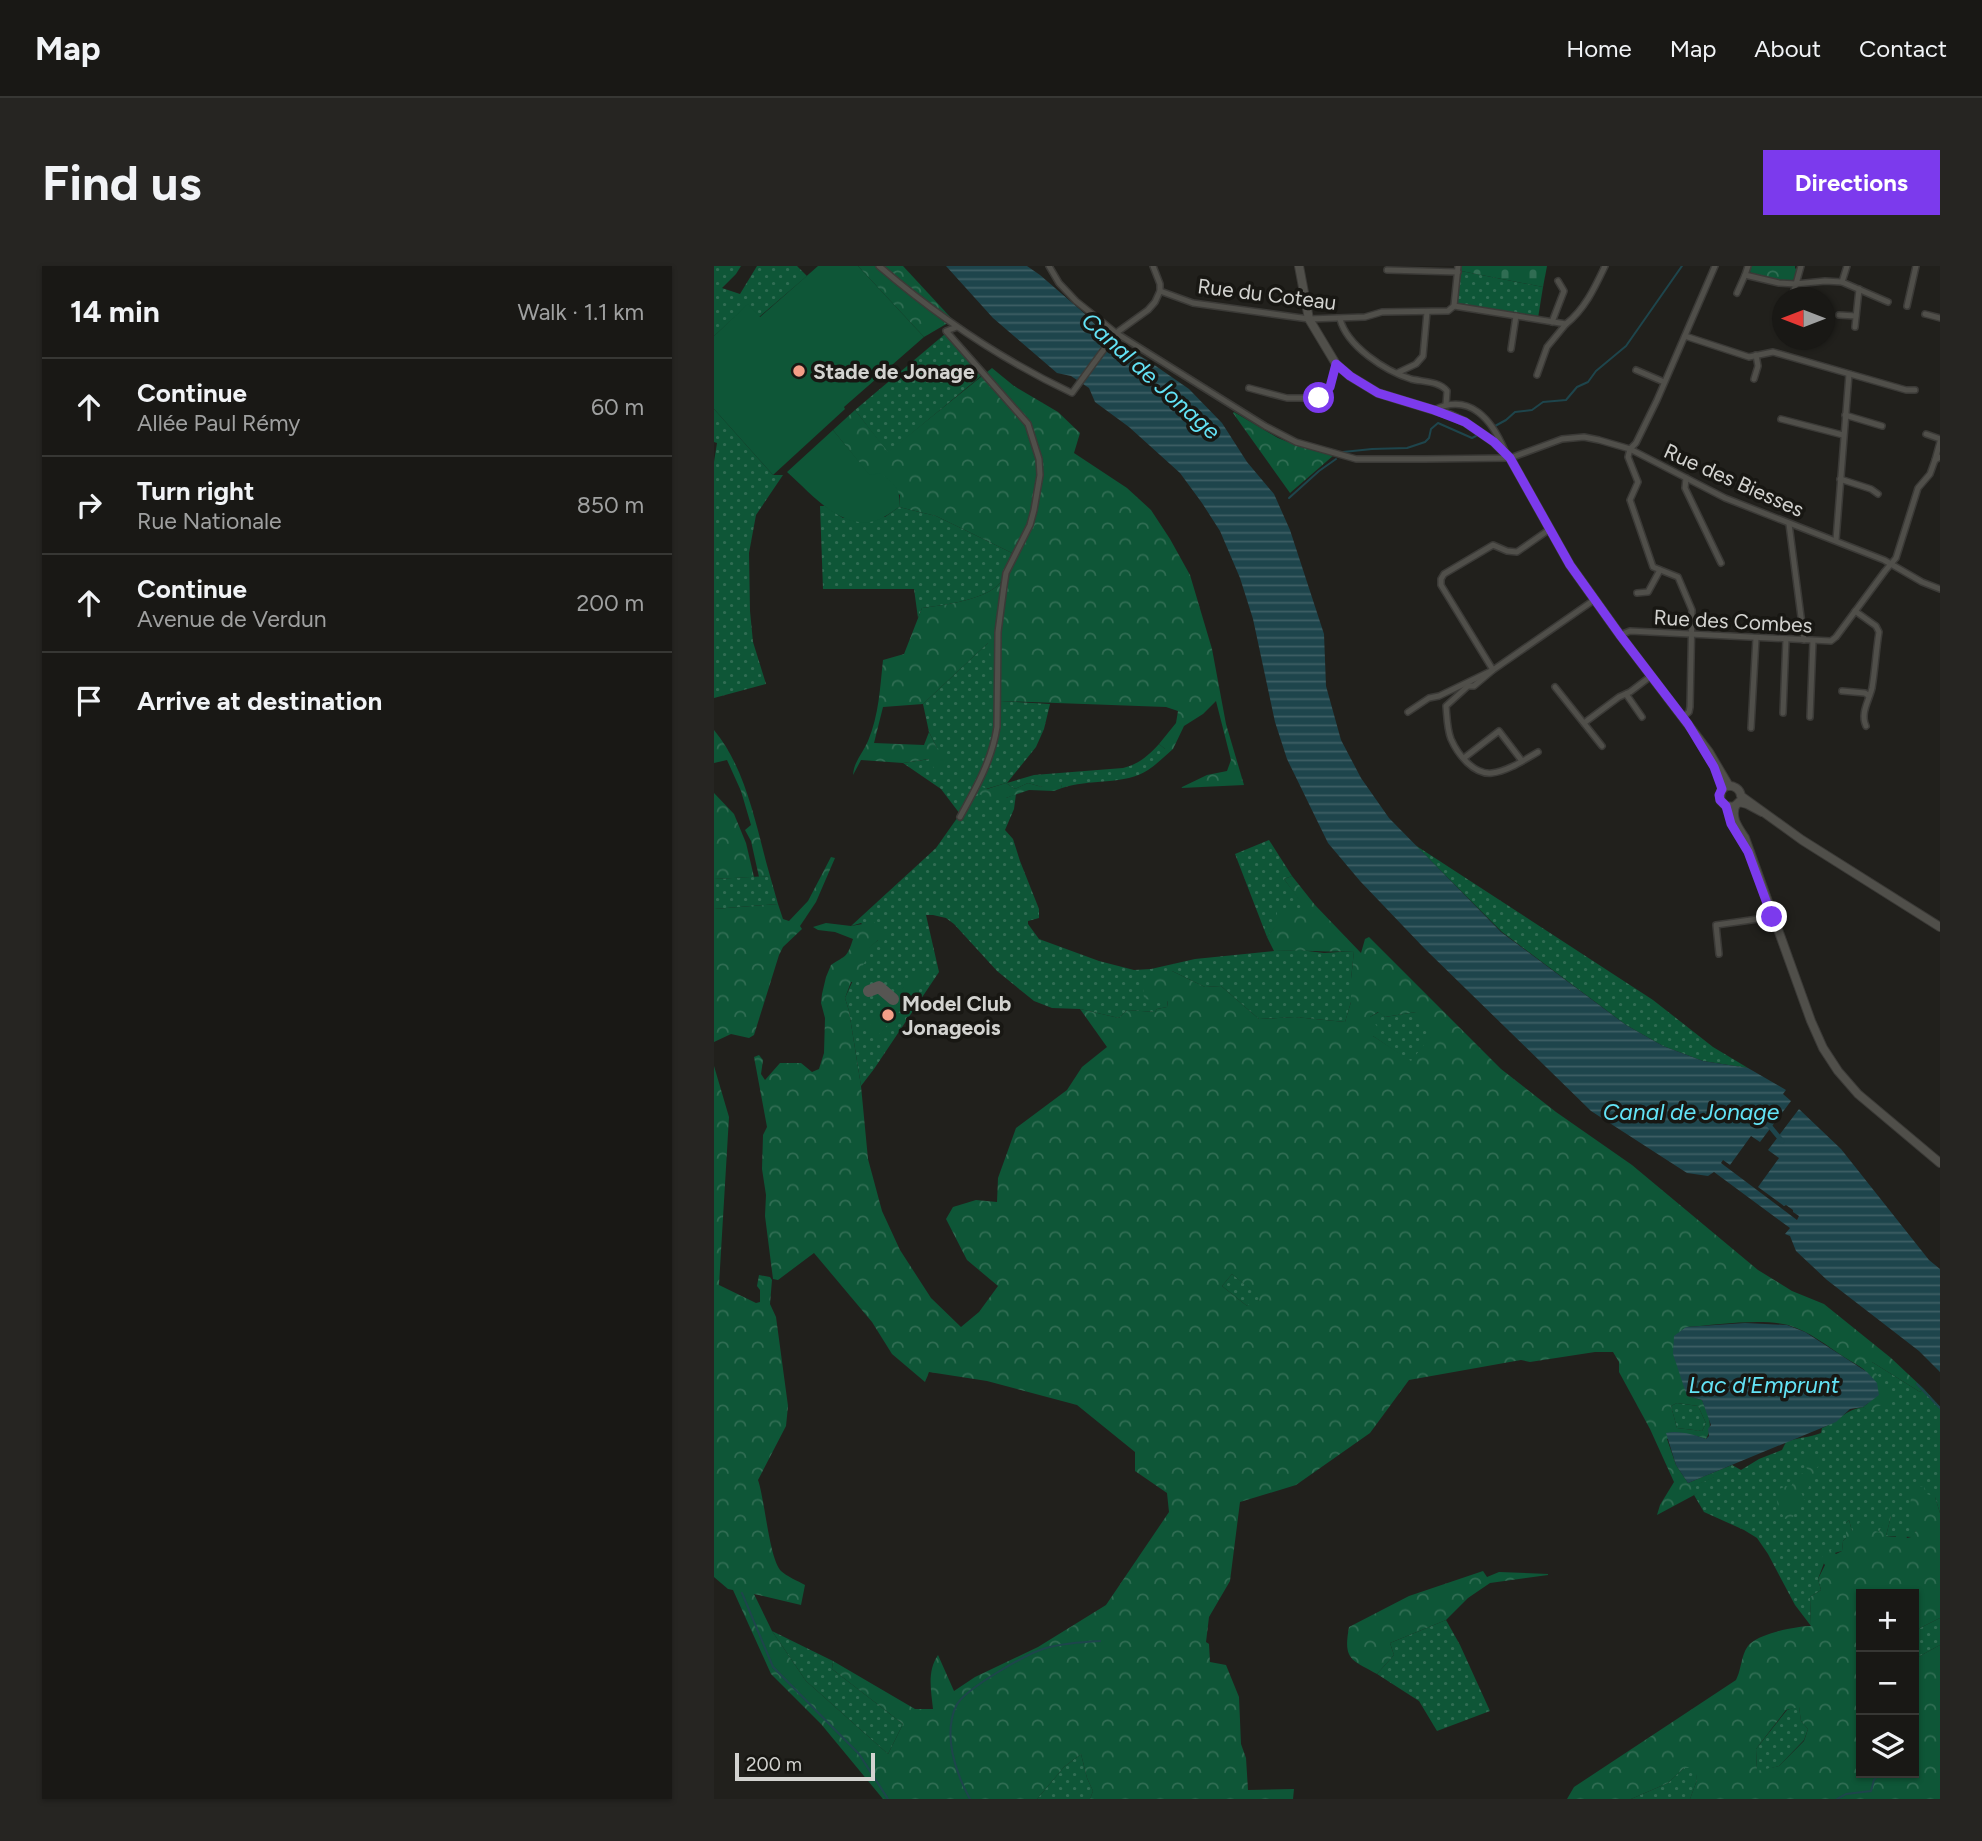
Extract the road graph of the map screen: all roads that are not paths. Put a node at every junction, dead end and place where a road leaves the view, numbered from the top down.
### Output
1 (879, 266) edge
2 (1049, 266) edge
3 (1153, 266) edge
4 (1299, 266) edge
5 (1605, 266) edge
6 (1715, 266) edge
7 (1748, 266) edge
8 (1801, 266) edge
9 (1847, 266) edge
10 (1916, 266) edge
11 (1458, 269) edge
12 (1387, 270) dead end
13 (1745, 275) junction
14 (1558, 281) dead end
15 (1842, 282) junction
16 (1796, 284) junction
17 (1795, 287) edge
18 (1859, 289) junction
19 (1160, 291) junction
20 (1737, 293) dead end
21 (1888, 302) dead end
22 (1454, 306) junction
23 (1907, 306) dead end
24 (1427, 312) junction
25 (1925, 314) dead end
26 (1839, 315) dead end
27 (1516, 316) junction
28 (1856, 316) junction
29 (1940, 318) edge
30 (1309, 319) junction
31 (1340, 319) junction
32 (1552, 322) junction
33 (1566, 324) junction
34 (957, 327) junction
35 (1855, 327) dead end
36 (1116, 333) junction
37 (1685, 336) junction
38 (1511, 349) dead end
39 (1756, 355) junction
40 (1336, 364) junction
41 (1636, 370) dead end
42 (1396, 373) junction
43 (1537, 374) dead end
44 (1849, 374) junction
45 (1754, 379) dead end
46 (1664, 382) junction
47 (1249, 388) dead end
48 (1915, 390) dead end
49 (1446, 405) junction
50 (1434, 410) junction
51 (1845, 415) junction
52 (1781, 419) dead end
53 (1882, 426) dead end
54 (1926, 434) dead end
55 (1843, 435) junction
56 (1940, 441) edge
57 (1630, 449) junction
58 (1508, 456) junction
59 (1938, 458) edge
60 (1686, 478) junction
61 (1840, 480) junction
62 (1878, 494) dead end
63 (1789, 524) junction
64 (1550, 529) junction
65 (1836, 540) junction
66 (1721, 563) dead end
67 (1892, 564) junction
68 (1660, 570) junction
69 (1940, 589) edge
70 (1637, 593) dead end
71 (1594, 600) junction
72 (1856, 611) junction
73 (1692, 634) junction
74 (1620, 635) junction
75 (1756, 638) junction
76 (1786, 639) junction
77 (1804, 640) junction
78 (1813, 641) junction
79 (1493, 670) junction
80 (1651, 676) junction
81 (1555, 687) dead end
82 (1842, 691) dead end
83 (1626, 694) junction
84 (1869, 696) junction
85 (1408, 712) dead end
86 (1783, 713) dead end
87 (1642, 717) dead end
88 (1810, 717) dead end
89 (1686, 721) junction
90 (1584, 723) junction
91 (1866, 726) dead end
92 (1751, 728) dead end
93 (1602, 746) dead end
94 (1538, 752) dead end
95 (1464, 758) junction
96 (1522, 761) junction
97 (1726, 787) junction
98 (1735, 803) junction
99 (960, 817) dead end
100 (1772, 917) junction
101 (1940, 927) edge
102 (1719, 954) dead end
103 (1940, 1163) edge

1 - 34 street
2 - 36 street, Rue des Biesses
3 - 19 street
4 - 30 main road
5 - 33 street
6 - 37 street
7 - 13 street
8 - 16 street
9 - 15 street
10 - 23 street
11 - 12 street
11 - 22 street
13 - 16 street
13 - 20 street
14 - 32 street
15 - 16 street
15 - 18 street
16 - 17 street
18 - 21 street
18 - 28 street
19 - 30 street, Rue du Coteau
19 - 36 street
22 - 24 street, Rue du Coteau
22 - 27 street
24 - 31 street, Rue du Coteau
24 - 42 street
25 - 29 street
26 - 28 street
27 - 32 street
27 - 38 street
28 - 35 street
30 - 31 street, Rue du Coteau
30 - 40 main road
31 - 42 street
32 - 33 street
33 - 43 street
34 - 36 street
34 - 99 street
36 - 58 street, Rue des Biesses
37 - 39 street
37 - 46 street
39 - 44 street
39 - 45 street
40 - 47 street
40 - 50 main road
41 - 46 street
42 - 49 street
44 - 48 street
44 - 51 street
46 - 57 street
49 - 50 street
49 - 58 street
50 - 58 main road
51 - 53 street
51 - 55 street
52 - 55 street
54 - 56 street
55 - 61 street
56 - 59 street, Rue des Combes
57 - 58 street, Rue des Biesses
57 - 60 street, Rue des Biesses
57 - 68 street
58 - 64 main road
59 - 67 street, Rue des Combes
60 - 63 street, Rue des Biesses
60 - 66 street
61 - 62 street
61 - 65 street
63 - 65 street, Rue des Biesses
63 - 77 street
64 - 71 main road
64 - 79 street
65 - 67 street, Rue des Biesses
67 - 69 street, Rue des Biesses
67 - 72 street, Rue des Combes
68 - 70 street
68 - 73 street
71 - 74 main road
71 - 79 street
72 - 78 street, Rue des Combes
72 - 84 street
73 - 74 street, Rue des Combes
73 - 75 street, Rue des Combes
73 - 89 street
74 - 80 main road
75 - 76 street, Rue des Combes
75 - 92 street
76 - 77 street, Rue des Combes
76 - 86 street
77 - 78 street, Rue des Combes
78 - 88 street
79 - 85 street
79 - 95 street
80 - 83 street
80 - 89 main road
81 - 90 street
82 - 84 street
83 - 87 street
83 - 90 street
84 - 91 street
89 - 97 main road
90 - 93 street
94 - 96 street
95 - 96 street
95 - 96 street
97 - 98 main road
97 - 98 main road
98 - 100 main road
98 - 101 main road
100 - 102 street
100 - 103 main road

